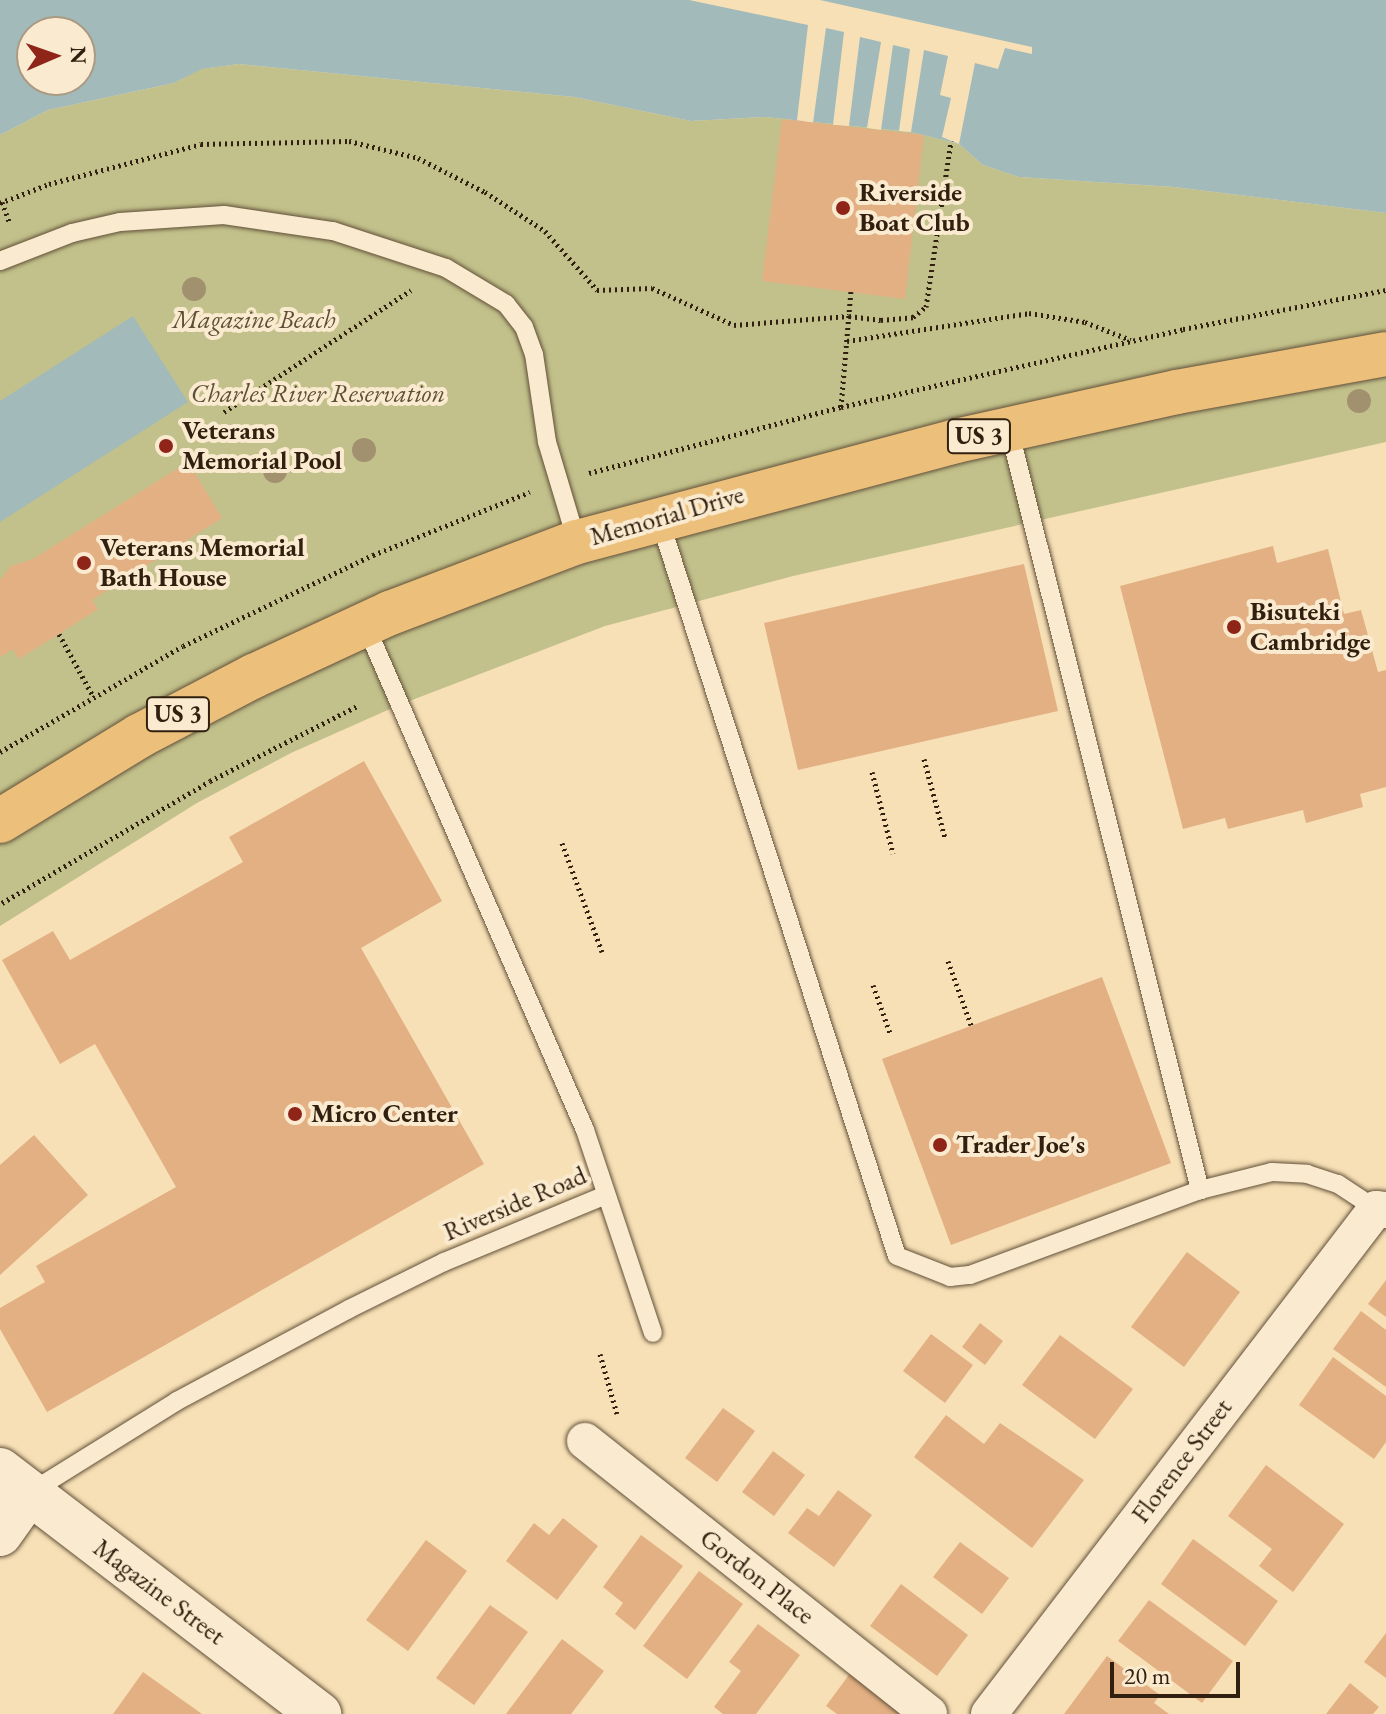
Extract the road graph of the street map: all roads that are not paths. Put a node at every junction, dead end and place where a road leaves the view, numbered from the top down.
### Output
1 (0, 261) edge
2 (1386, 354) edge
3 (1009, 429) junction
4 (658, 516) junction
5 (577, 542) junction
6 (365, 624) junction
7 (0, 821) edge
8 (1200, 1190) junction
9 (606, 1195) junction
10 (1381, 1210) edge
11 (653, 1333) dead end
12 (585, 1441) dead end
13 (15, 1482) edge
14 (0, 1534) edge
15 (319, 1714) edge
16 (929, 1714) edge
17 (989, 1714) edge

1 - 5 lane
2 - 3 highway, Memorial Drive / US 3
3 - 4 highway, Memorial Drive / US 3
3 - 8 lane
4 - 5 highway, Memorial Drive / US 3
4 - 8 lane
5 - 6 highway, Memorial Drive / US 3
6 - 7 highway, Memorial Drive / US 3
6 - 9 lane, Riverside Road
8 - 10 lane
9 - 11 lane
9 - 13 lane, Riverside Road
10 - 17 street, Florence Street
12 - 16 street, Gordon Place
13 - 14 street
13 - 15 street, Magazine Street

